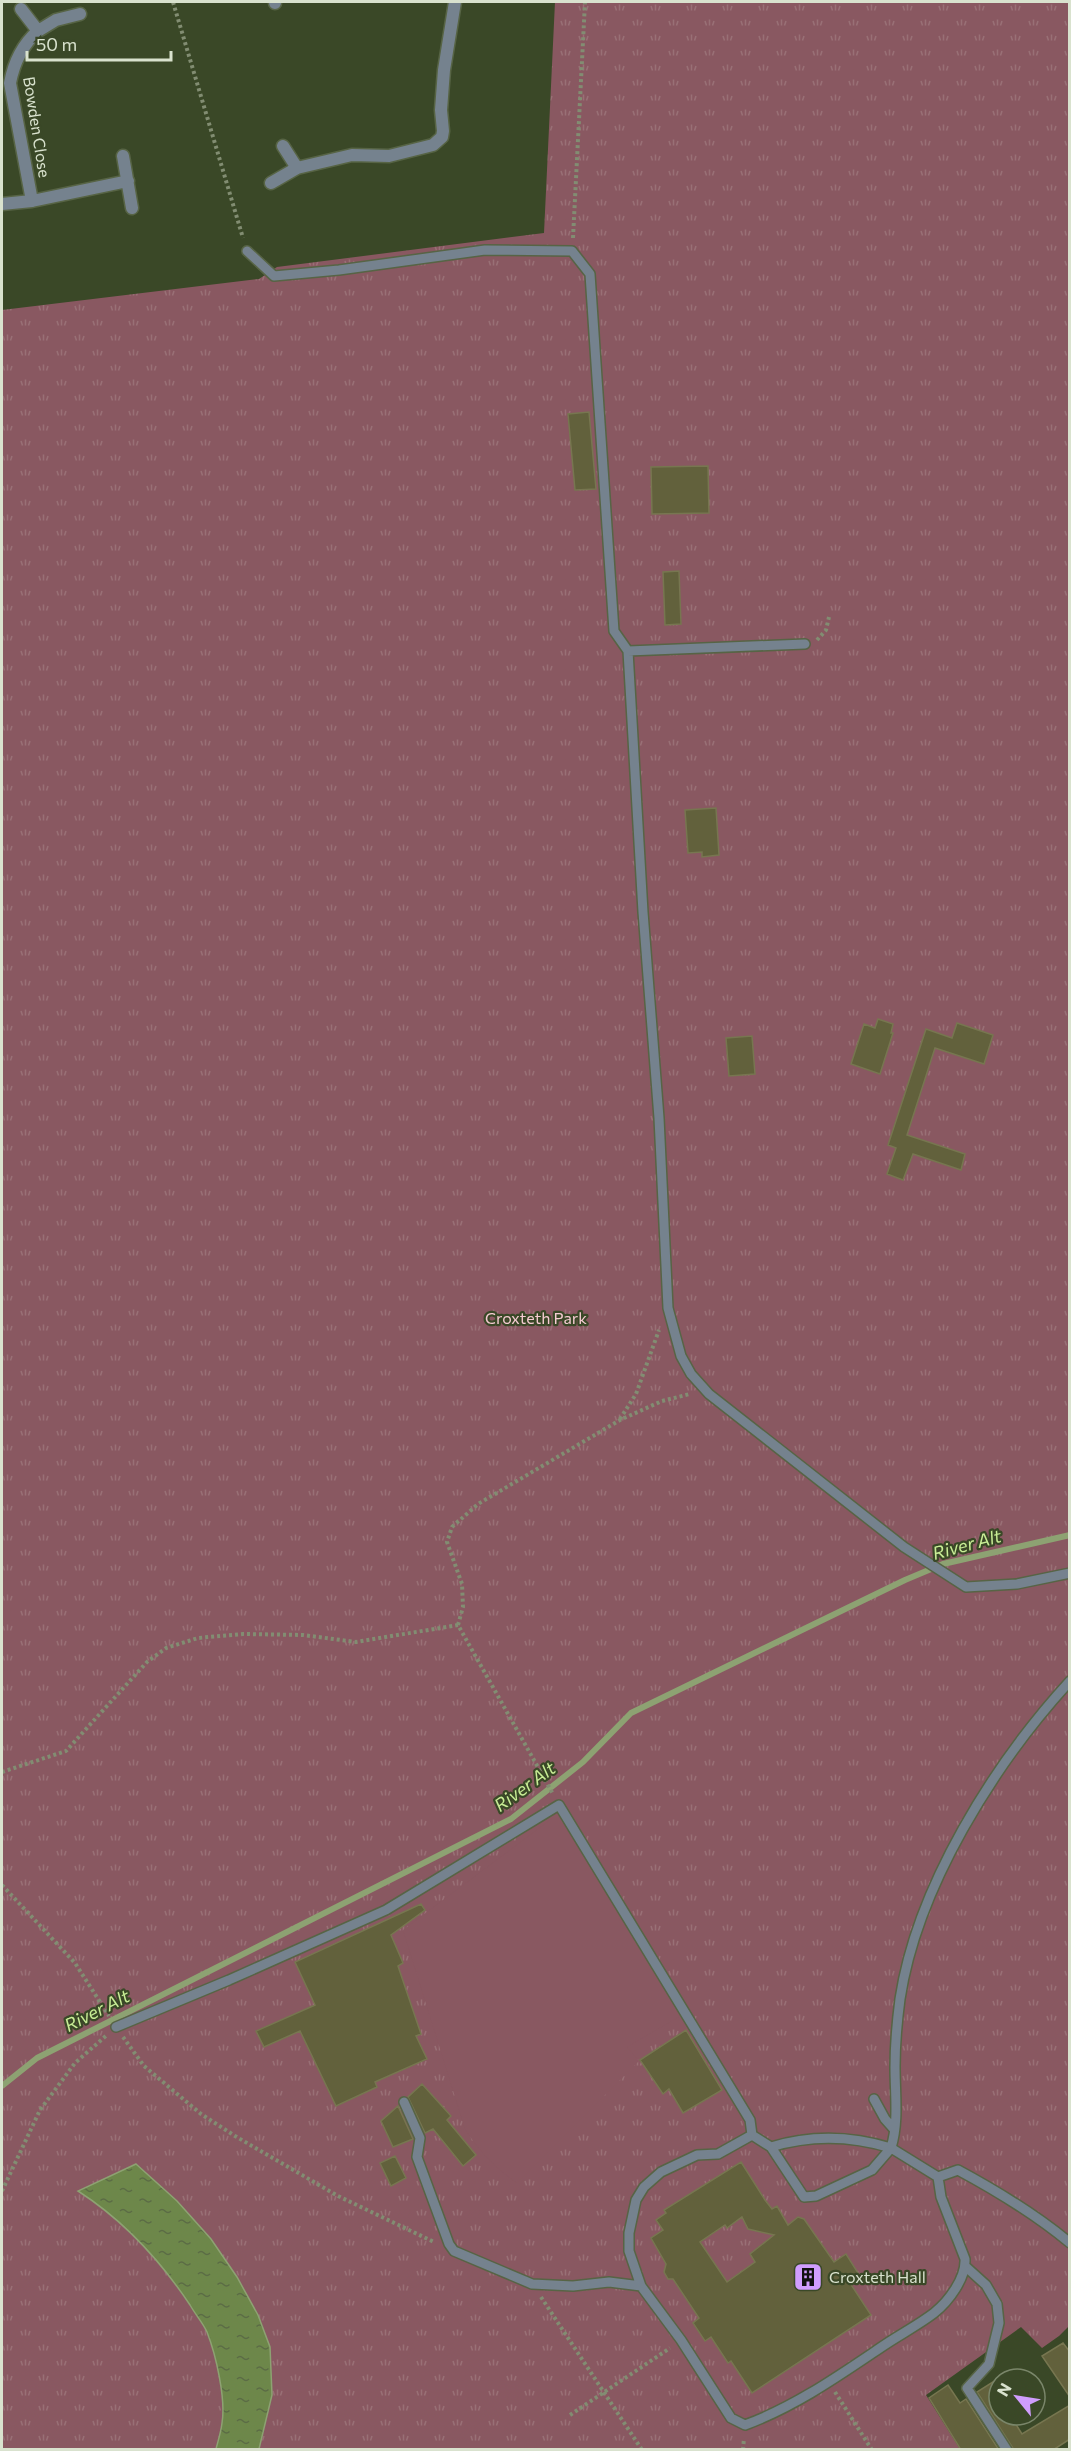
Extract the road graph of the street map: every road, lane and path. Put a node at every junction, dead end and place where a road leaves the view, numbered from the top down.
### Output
1 (172, 2) edge
2 (455, 2) edge
3 (585, 2) edge
4 (21, 9) dead end
5 (80, 14) dead end
6 (38, 31) junction
7 (283, 146) dead end
8 (123, 156) dead end
9 (297, 168) junction
10 (128, 181) junction
11 (271, 183) dead end
12 (32, 201) junction
13 (2, 204) edge
14 (132, 208) dead end
15 (247, 250) joint
16 (573, 250) junction
17 (829, 617) dead end
18 (805, 644) joint
19 (628, 651) junction
20 (668, 1308) junction
21 (709, 1394) junction
22 (620, 1420) junction
23 (1070, 1573) edge
24 (458, 1625) junction
25 (1070, 1681) edge
26 (2, 1772) edge
27 (553, 1794) dead end
28 (2, 1885) edge
29 (115, 2026) junction
30 (874, 2099) dead end
31 (404, 2102) dead end
32 (893, 2128) junction
33 (752, 2135) junction
34 (771, 2147) junction
35 (891, 2148) junction
36 (938, 2177) junction
37 (2, 2191) edge
38 (1070, 2243) edge
39 (454, 2251) junction
40 (965, 2266) junction
41 (532, 2284) junction
42 (641, 2286) junction
43 (681, 2340) junction
44 (829, 2382) junction
45 (605, 2393) junction
46 (570, 2415) dead end
47 (642, 2450) edge
48 (872, 2450) edge
49 (1007, 2450) edge

1 - 15 path
2 - 9 street
3 - 16 path
4 - 6 street
5 - 6 street, Bowden Close
6 - 12 street, Bowden Close
7 - 9 street
8 - 10 street
9 - 11 street
10 - 12 street
10 - 14 street
12 - 13 street
15 - 16 lane
16 - 19 lane
17 - 18 path
18 - 19 lane
19 - 20 lane
20 - 21 lane
20 - 22 path
21 - 22 path
21 - 23 lane
22 - 24 path
24 - 26 path
24 - 27 path
25 - 32 lane
28 - 29 path
29 - 33 lane
29 - 37 path
29 - 39 path
30 - 32 lane
31 - 39 lane
32 - 35 lane
33 - 34 lane
33 - 42 lane
34 - 35 lane
34 - 35 lane
35 - 36 lane
36 - 38 lane
36 - 40 lane
39 - 41 lane
40 - 44 lane
40 - 49 lane
41 - 42 lane
41 - 45 path
42 - 43 lane
43 - 44 lane
43 - 45 path
44 - 48 path
45 - 46 path
45 - 47 path

